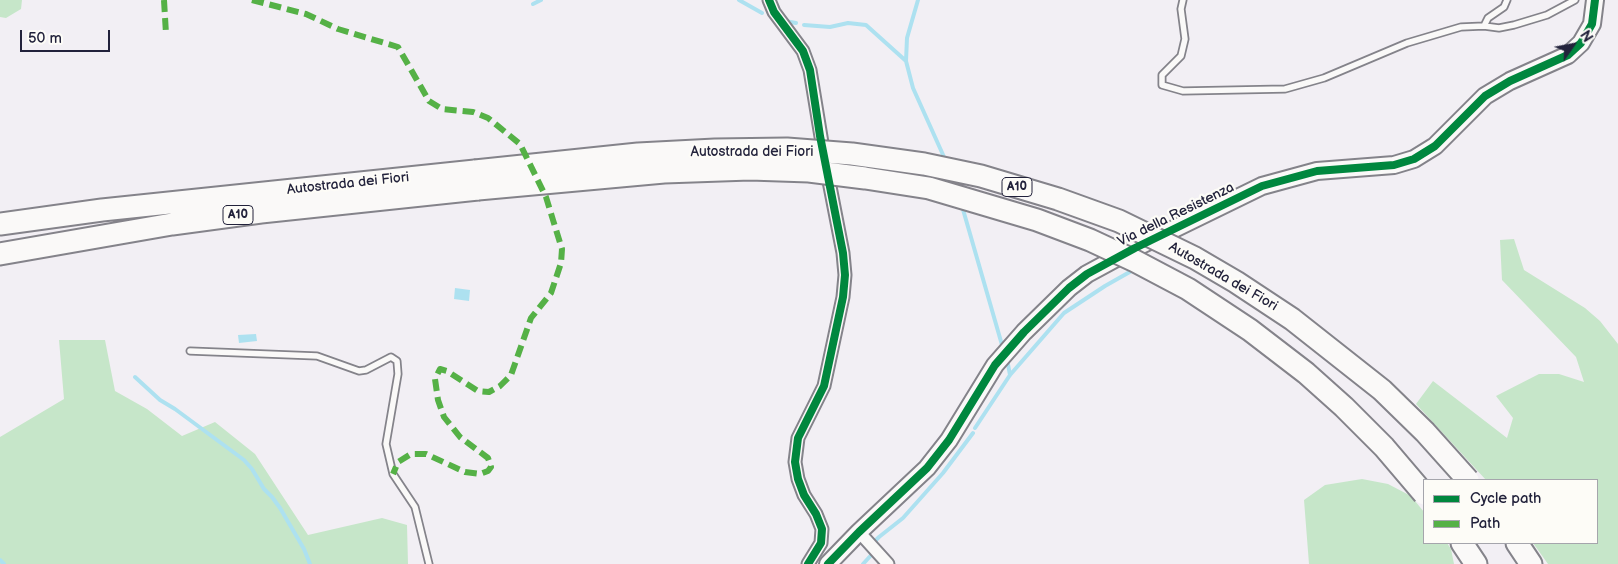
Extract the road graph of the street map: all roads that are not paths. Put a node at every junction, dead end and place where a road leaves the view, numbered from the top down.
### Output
1 (769, 0) edge
2 (1183, 0) edge
3 (1507, 0) edge
4 (1575, 0) edge
5 (1595, 0) edge
6 (1484, 26) junction
7 (476, 180) junction
8 (0, 224) edge
9 (0, 254) edge
10 (190, 351) dead end
11 (1467, 479) edge
12 (1423, 493) edge
13 (864, 538) junction
14 (1463, 544) edge
15 (1518, 544) edge
16 (884, 560) edge
17 (429, 564) edge
18 (808, 564) edge
19 (828, 564) edge
20 (1476, 564) edge
21 (1531, 564) edge

1 - 18 street
2 - 6 lane
3 - 6 lane
4 - 6 lane
5 - 13 street, Via della Resistenza
7 - 8 highway, Autostrada dei Fiori / A10
7 - 9 highway, Autostrada dei Fiori / A10
7 - 11 highway, Autostrada dei Fiori / A10, bridge
7 - 12 highway, Autostrada dei Fiori / A10, bridge
10 - 17 lane
13 - 16 street
13 - 19 street, Via della Resistenza
14 - 20 highway
15 - 21 highway

